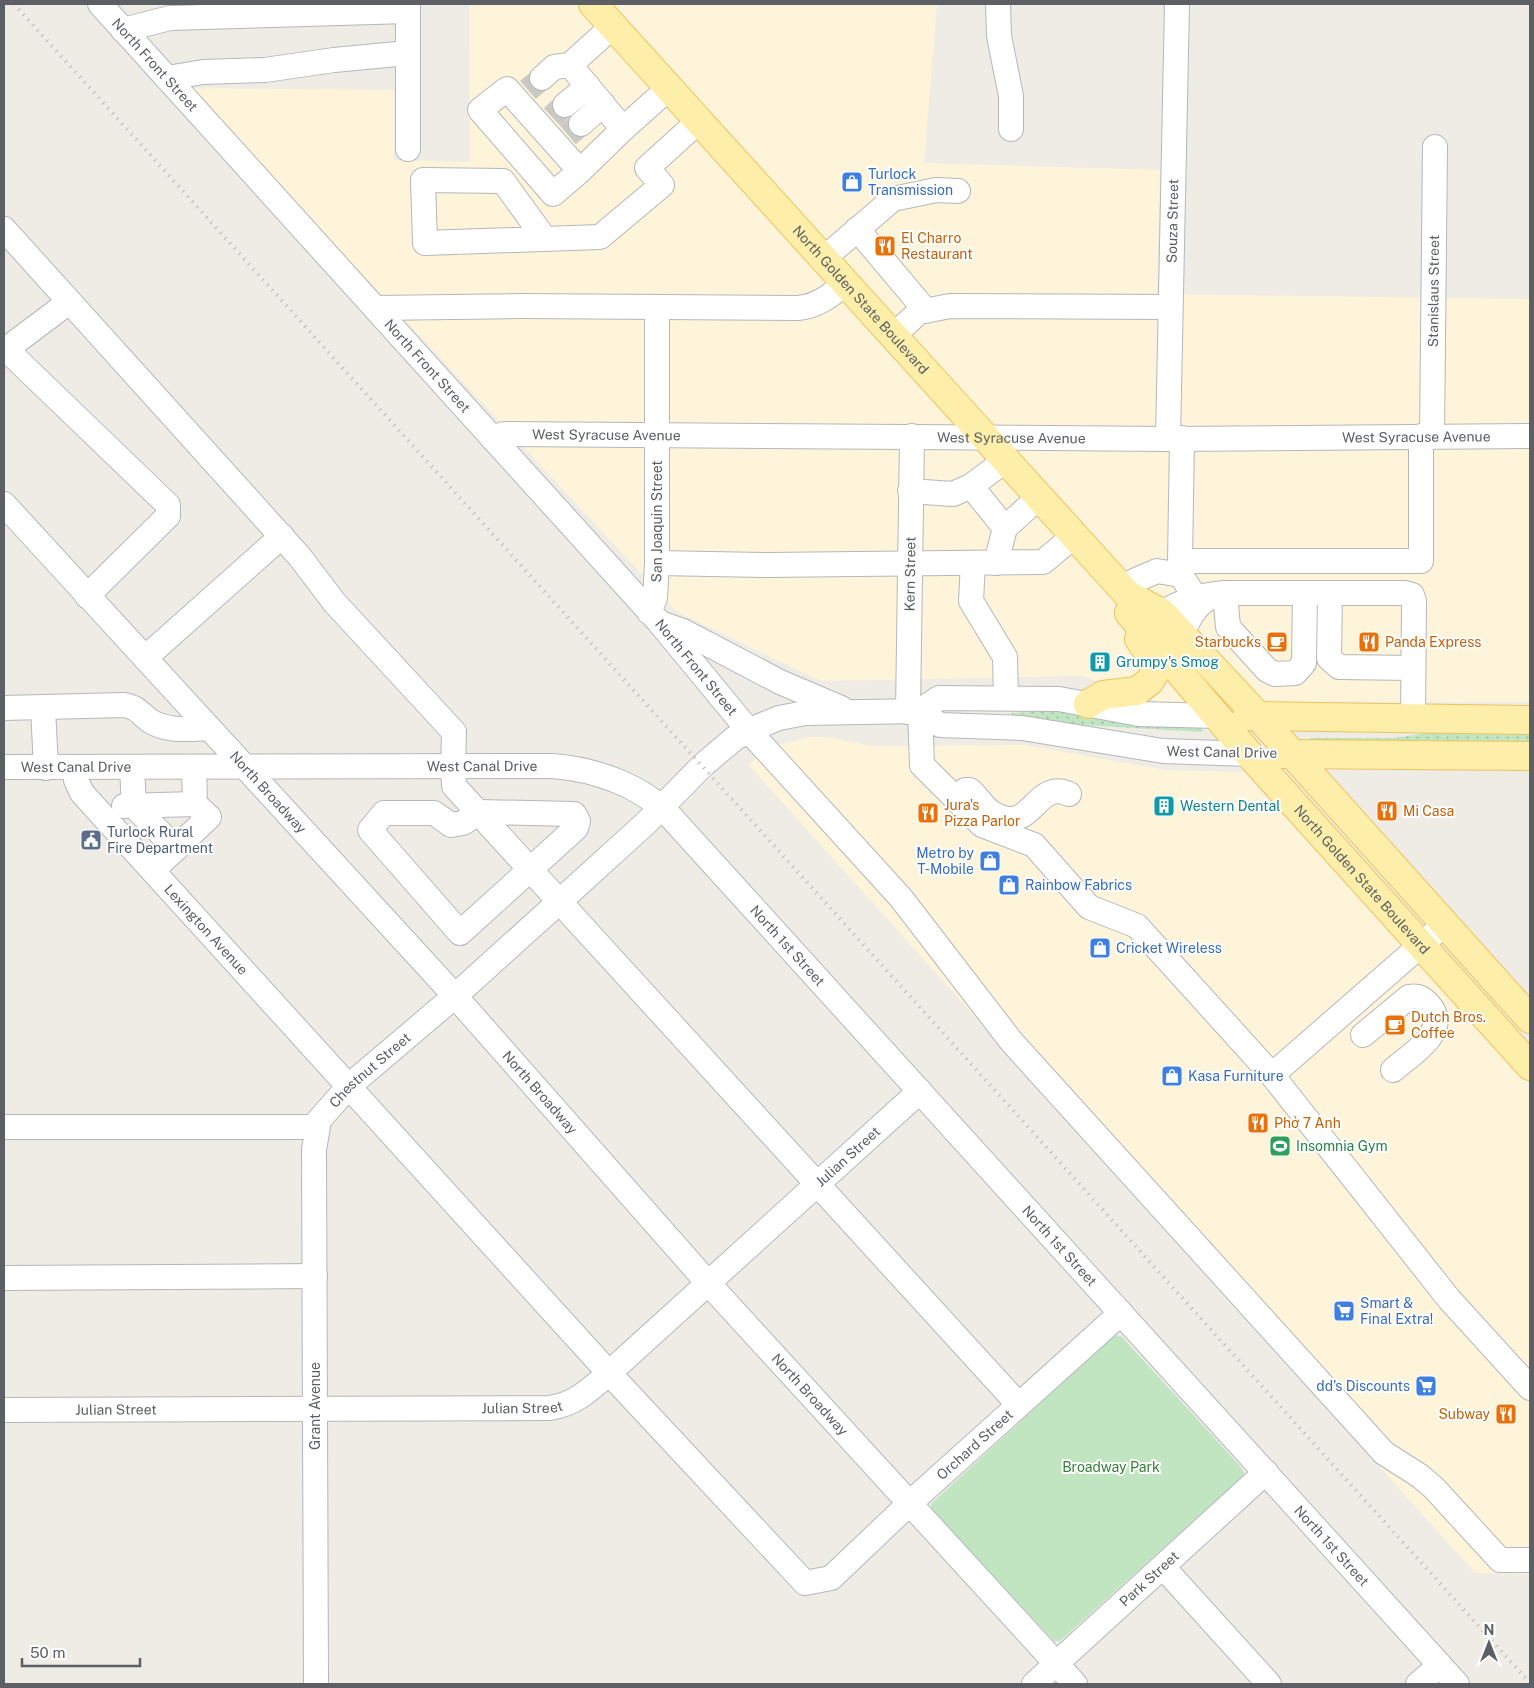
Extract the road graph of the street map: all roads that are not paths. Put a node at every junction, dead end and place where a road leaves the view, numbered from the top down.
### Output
1 (100, 4) edge
2 (593, 4) edge
3 (998, 4) edge
4 (1176, 4) edge
5 (408, 7) edge
6 (613, 26) junction
7 (124, 30) junction
8 (408, 53) junction
9 (570, 65) junction
10 (167, 78) junction
11 (588, 86) junction
12 (669, 88) junction
13 (529, 89) junction
14 (603, 104) junction
15 (553, 117) junction
16 (699, 121) junction
17 (623, 129) junction
18 (1011, 129) dead end
19 (568, 135) junction
20 (1435, 147) dead end
21 (408, 149) dead end
22 (580, 171) junction
23 (958, 191) dead end
24 (4, 229) edge
25 (857, 229) junction
26 (545, 239) junction
27 (823, 259) junction
28 (846, 284) junction
29 (69, 302) junction
30 (375, 308) junction
31 (657, 308) junction
32 (1170, 308) junction
33 (926, 311) junction
34 (893, 336) junction
35 (657, 435) junction
36 (912, 436) junction
37 (1426, 436) junction
38 (1530, 436) edge
39 (985, 437) junction
40 (492, 438) junction
41 (1175, 438) junction
42 (1006, 460) junction
43 (971, 486) junction
44 (910, 491) junction
45 (1039, 497) junction
46 (4, 504) edge
47 (1164, 512) dead end
48 (1005, 528) junction
49 (282, 536) junction
50 (1074, 536) junction
51 (658, 563) junction
52 (973, 563) junction
53 (996, 563) junction
54 (909, 564) junction
55 (1175, 569) junction
56 (1225, 592) junction
57 (1305, 592) junction
58 (1330, 592) junction
59 (87, 596) junction
60 (1195, 597) junction
61 (1126, 598) junction
62 (1162, 613) junction
63 (654, 617) junction
64 (1182, 634) junction
65 (145, 658) junction
66 (1413, 668) junction
67 (1006, 698) junction
68 (1088, 704) junction
69 (4, 708) edge
70 (43, 708) junction
71 (849, 712) junction
72 (914, 712) junction
73 (1218, 716) junction
74 (1259, 716) junction
75 (1413, 718) junction
76 (1530, 720) edge
77 (209, 728) junction
78 (749, 731) junction
79 (1249, 754) junction
80 (1292, 754) junction
81 (1530, 756) edge
82 (4, 767) edge
83 (452, 767) junction
84 (46, 768) junction
85 (74, 768) junction
86 (132, 768) junction
87 (194, 768) junction
88 (246, 768) junction
89 (1068, 794) dead end
90 (955, 798) junction
91 (195, 804) junction
92 (134, 806) junction
93 (661, 806) junction
94 (478, 812) junction
95 (102, 814) junction
96 (176, 849) junction
97 (152, 870) junction
98 (530, 870) junction
99 (560, 902) junction
100 (1445, 924) junction
101 (1422, 946) junction
102 (455, 996) junction
103 (1470, 998) junction
104 (1530, 1019) edge
105 (1363, 1035) dead end
106 (1530, 1038) edge
107 (1389, 1066) dead end
108 (1530, 1066) edge
109 (1272, 1075) junction
110 (349, 1086) junction
111 (920, 1091) junction
112 (4, 1127) edge
113 (317, 1128) junction
114 (817, 1184) junction
115 (315, 1276) junction
116 (4, 1278) edge
117 (708, 1283) junction
118 (1121, 1313) junction
119 (609, 1374) junction
120 (1530, 1388) edge
121 (1018, 1404) junction
122 (315, 1409) junction
123 (4, 1410) edge
124 (1266, 1472) junction
125 (910, 1503) junction
126 (1530, 1560) edge
127 (1162, 1567) junction
128 (831, 1578) joint
129 (1056, 1663) junction
130 (1440, 1665) junction
131 (316, 1684) edge
132 (1034, 1684) edge
133 (1075, 1684) edge
134 (1270, 1684) edge
135 (1418, 1684) edge
136 (1457, 1684) edge

1 - 7 street, North Front Street
2 - 6 main road, North Golden State Boulevard
3 - 18 street
4 - 32 street, Souza Street
5 - 7 street
5 - 8 street
6 - 9 street
6 - 12 main road, North Golden State Boulevard
7 - 10 street, North Front Street
8 - 10 street
8 - 21 street
9 - 11 street
9 - 13 street
10 - 30 street, North Front Street
11 - 14 street
11 - 15 street
12 - 16 main road, North Golden State Boulevard
12 - 17 street
13 - 15 street
13 - 22 street
14 - 17 street
14 - 19 street
15 - 19 street
16 - 26 street
16 - 27 main road, North Golden State Boulevard
17 - 22 street
19 - 22 street
20 - 37 street, Stanislaus Street
23 - 25 street
24 - 29 street
25 - 27 street
25 - 33 street
26 - 26 street
27 - 28 main road, North Golden State Boulevard
28 - 31 street
28 - 34 main road, North Golden State Boulevard
29 - 49 street
29 - 59 street
30 - 31 street
30 - 40 street, North Front Street
31 - 35 street, San Joaquin Street
32 - 33 street
32 - 41 street, Souza Street
33 - 34 street
34 - 39 main road, North Golden State Boulevard
35 - 36 street, West Syracuse Avenue
35 - 40 street, West Syracuse Avenue
35 - 51 street, San Joaquin Street
36 - 39 street, West Syracuse Avenue
36 - 44 street, Kern Street
37 - 38 street, West Syracuse Avenue
37 - 41 street, West Syracuse Avenue
37 - 55 street, Stanislaus Street
39 - 41 street, West Syracuse Avenue
39 - 42 main road, North Golden State Boulevard
40 - 63 street, North Front Street
41 - 55 street, Souza Street
42 - 43 street
42 - 45 main road, North Golden State Boulevard
43 - 44 street
43 - 48 street
44 - 54 street, Kern Street
45 - 48 street
45 - 50 main road, North Golden State Boulevard
46 - 59 street, North Broadway
47 - 55 street
48 - 53 street
49 - 65 street
49 - 83 street
50 - 53 street
50 - 61 main road, North Golden State Boulevard
51 - 54 street
51 - 63 street, San Joaquin Street
52 - 53 street
52 - 54 street
52 - 67 street
54 - 72 street, Kern Street
55 - 60 street
55 - 61 street
56 - 57 street
56 - 57 street
56 - 60 street
56 - 64 street
57 - 58 street
58 - 66 street
58 - 66 street
59 - 65 street, North Broadway
60 - 62 street
61 - 62 main road, North Golden State Boulevard
61 - 68 main road
61 - 73 main road, North Golden State Boulevard
62 - 64 main road, North Golden State Boulevard
63 - 71 street
63 - 78 street, North Front Street
64 - 74 main road, North Golden State Boulevard
65 - 77 street, North Broadway
66 - 75 street
67 - 68 street
67 - 72 street
68 - 73 street
69 - 70 street
70 - 77 street
70 - 84 street
71 - 72 street
71 - 78 street
72 - 79 street, West Canal Drive
72 - 90 street, Kern Street
73 - 74 main road
73 - 79 main road, North Golden State Boulevard
74 - 75 main road
74 - 80 main road, North Golden State Boulevard
75 - 76 main road
77 - 88 street, North Broadway
78 - 93 street
78 - 126 street, North Front Street
79 - 80 main road, West Canal Drive
79 - 101 main road, North Golden State Boulevard
80 - 81 main road, West Canal Drive
80 - 100 main road, North Golden State Boulevard
82 - 84 street, West Canal Drive
83 - 88 street, West Canal Drive
83 - 93 street, West Canal Drive
83 - 94 street
84 - 85 street, West Canal Drive
85 - 86 street, West Canal Drive
85 - 95 street, Lexington Avenue
86 - 87 street, West Canal Drive
86 - 92 street
87 - 88 street, West Canal Drive
87 - 91 street
88 - 102 street, North Broadway
89 - 90 street
90 - 109 street, Kern Street
91 - 92 street
91 - 96 street
92 - 95 street
92 - 96 street
93 - 99 street, Chestnut Street
93 - 111 street, North 1st Street
94 - 98 street
94 - 98 street
94 - 98 street
95 - 97 street, Lexington Avenue
96 - 97 street
97 - 110 street, Lexington Avenue
98 - 99 street
99 - 102 street, Chestnut Street
99 - 114 street
100 - 101 street
100 - 104 main road, North Golden State Boulevard
101 - 103 main road, North Golden State Boulevard
101 - 109 street
102 - 110 street, Chestnut Street
102 - 117 street, North Broadway
103 - 106 main road
103 - 108 main road, North Golden State Boulevard
105 - 107 street
109 - 120 street, Kern Street
110 - 113 street, Chestnut Street
110 - 119 street, Lexington Avenue
111 - 114 street, Julian Street
111 - 118 street, North 1st Street
112 - 113 street
113 - 115 street, Grant Avenue
114 - 117 street, Julian Street
114 - 121 street
115 - 116 street
115 - 122 street, Grant Avenue
117 - 119 street, Julian Street
117 - 125 street, North Broadway
118 - 121 street, Orchard Street
118 - 124 street, North 1st Street
119 - 122 street, Julian Street
119 - 128 street, Lexington Avenue
121 - 125 street, Orchard Street
122 - 123 street, Julian Street
122 - 131 street, Grant Avenue
124 - 127 street, Park Street
124 - 130 street, North 1st Street
125 - 128 street, Orchard Street
125 - 129 street, North Broadway
127 - 129 street, Park Street
127 - 134 street
129 - 132 street, Park Street
129 - 133 street, North Broadway
130 - 135 street
130 - 136 street, North 1st Street

